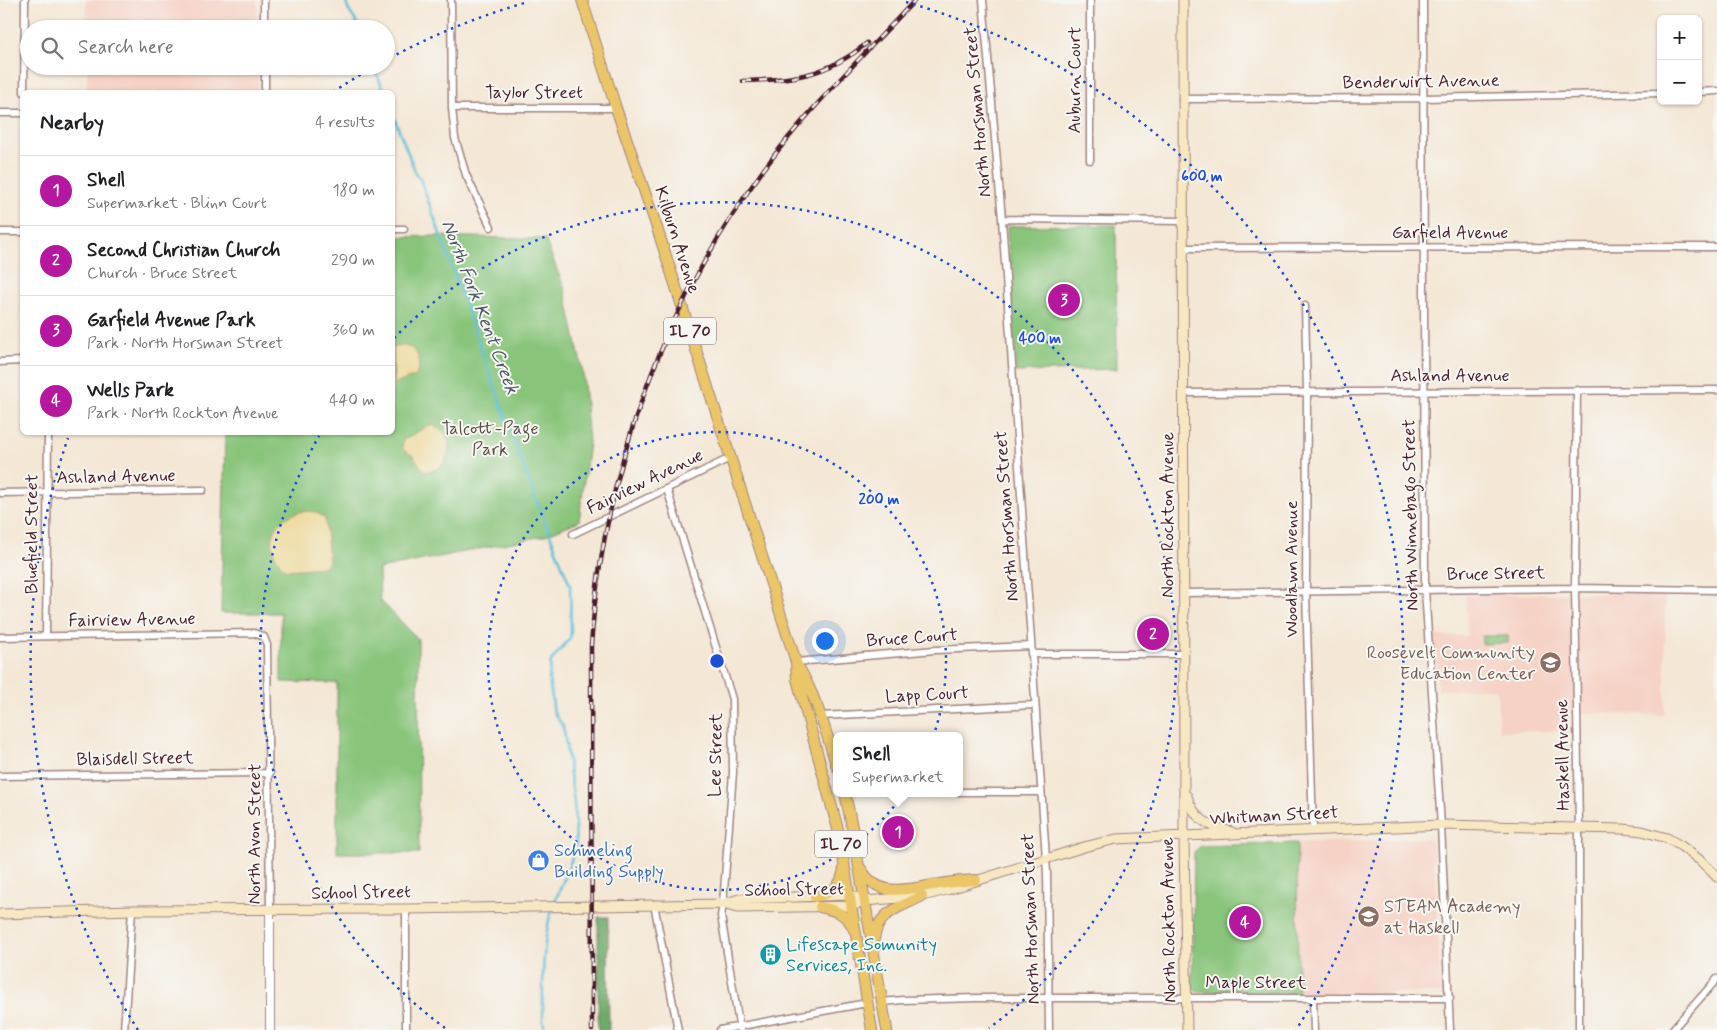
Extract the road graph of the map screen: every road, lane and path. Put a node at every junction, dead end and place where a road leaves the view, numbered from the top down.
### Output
1 (25, 0) edge
2 (264, 0) edge
3 (451, 0) edge
4 (582, 0) edge
5 (983, 0) edge
6 (1090, 0) edge
7 (1183, 0) edge
8 (1423, 0) edge
9 (25, 20) edge
10 (264, 20) edge
11 (24, 75) edge
12 (265, 75) edge
13 (24, 90) edge
14 (265, 90) edge
15 (1702, 92) edge
16 (1717, 92) edge
17 (1657, 93) edge
18 (1424, 98) junction
19 (1182, 99) junction
20 (452, 108) junction
21 (616, 108) junction
22 (0, 113) edge
23 (20, 113) edge
24 (1090, 160) dead end
25 (1002, 219) junction
26 (1182, 221) junction
27 (491, 227) dead end
28 (395, 229) edge
29 (404, 229) dead end
30 (0, 232) edge
31 (20, 232) edge
32 (1717, 247) edge
33 (1183, 248) junction
34 (1425, 248) junction
35 (1305, 306) dead end
36 (20, 361) edge
37 (0, 362) edge
38 (1577, 390) junction
39 (1717, 390) edge
40 (1425, 391) junction
41 (1307, 392) junction
42 (1184, 393) junction
43 (48, 435) edge
44 (730, 458) junction
45 (667, 489) junction
46 (203, 490) dead end
47 (0, 493) edge
48 (46, 493) junction
49 (573, 534) dead end
50 (1576, 588) junction
51 (1425, 590) junction
52 (1717, 590) edge
53 (1306, 592) junction
54 (1185, 593) junction
55 (46, 636) junction
56 (0, 637) edge
57 (264, 638) joint
58 (1031, 646) junction
59 (1031, 654) junction
60 (1184, 654) junction
61 (796, 662) junction
62 (1034, 705) junction
63 (821, 716) junction
64 (833, 754) edge
65 (270, 773) junction
66 (0, 776) edge
67 (1184, 784) junction
68 (963, 792) edge
69 (1041, 792) junction
70 (846, 797) edge
71 (1440, 825) junction
72 (1579, 827) junction
73 (1313, 831) junction
74 (1240, 834) junction
75 (1184, 837) junction
76 (1046, 860) junction
77 (1701, 861) junction
78 (844, 862) junction
79 (859, 864) junction
80 (1717, 866) edge
81 (1717, 877) edge
82 (976, 880) junction
83 (922, 896) junction
84 (815, 897) junction
85 (851, 901) junction
86 (865, 901) junction
87 (654, 904) junction
88 (723, 904) junction
89 (820, 907) junction
90 (270, 909) junction
91 (406, 909) junction
92 (132, 910) junction
93 (0, 914) edge
94 (857, 935) junction
95 (873, 947) junction
96 (1717, 979) edge
97 (1049, 998) junction
98 (1187, 998) junction
99 (1313, 998) junction
100 (1450, 998) junction
101 (882, 1002) junction
102 (867, 1003) junction
103 (740, 1028) edge
104 (124, 1030) edge
105 (270, 1030) edge
106 (406, 1030) edge
107 (678, 1030) edge
108 (720, 1030) edge
109 (872, 1030) edge
110 (886, 1030) edge
111 (1049, 1030) edge
112 (1187, 1030) edge
113 (1314, 1030) edge
114 (1450, 1030) edge
115 (1579, 1030) edge
116 (1672, 1030) edge

1 - 9 street
2 - 10 street
3 - 20 street
4 - 21 main road, Kilburn Avenue / IL 70
5 - 25 street, North Horsman Street
6 - 24 street, Auburn Court
7 - 19 main road, North Rockton Avenue
8 - 18 street, North Winnebago Street
11 - 13 street
12 - 14 street
15 - 16 street
17 - 18 street, Benderwirt Avenue
18 - 19 street, Benderwirt Avenue
18 - 34 street, North Winnebago Street
19 - 26 main road, North Rockton Avenue
20 - 21 street, Taylor Street
20 - 27 street
21 - 44 main road, Kilburn Avenue / IL 70
22 - 23 street
25 - 26 street
25 - 58 street, North Horsman Street
26 - 33 main road, North Rockton Avenue
28 - 29 street
30 - 31 street
32 - 34 street, Garfield Avenue
33 - 34 street, Garfield Avenue
33 - 42 main road, North Rockton Avenue
34 - 40 street, North Winnebago Street
35 - 41 street, Woodlawn Avenue
36 - 37 street
38 - 39 street, Ashland Avenue
38 - 40 street, Ashland Avenue
38 - 50 street, Haskell Avenue
40 - 41 street, Ashland Avenue
40 - 51 street, North Winnebago Street
41 - 42 street, Ashland Avenue
41 - 53 street, Woodlawn Avenue
42 - 54 main road, North Rockton Avenue
43 - 48 street, Bluefield Street
44 - 45 street, Fairview Avenue
44 - 61 main road, Kilburn Avenue / IL 70
45 - 49 street, Fairview Avenue
45 - 88 street, Lee Street
46 - 48 street, Ashland Avenue
47 - 48 street, Ashland Avenue
48 - 55 street, Bluefield Street
50 - 51 street, Bruce Street
50 - 52 street, Bruce Street
50 - 72 street, Haskell Avenue
51 - 53 street, Bruce Street
51 - 71 street, North Winnebago Street
53 - 54 street, Bruce Street
53 - 73 street, Woodlawn Avenue
54 - 60 main road, North Rockton Avenue
55 - 56 street, Fairview Avenue
55 - 57 street, Fairview Avenue
57 - 65 street, North Avon Street
58 - 59 street, North Horsman Street
58 - 61 street, Bruce Court
59 - 60 street
59 - 62 street, North Horsman Street
60 - 67 main road, North Rockton Avenue
61 - 63 main road, Kilburn Avenue / IL 70
61 - 78 main road, Kilburn Avenue / IL 70
62 - 63 street, Lapp Court
62 - 69 street, North Horsman Street
63 - 64 main road, Kilburn Avenue / IL 70
65 - 66 street, Blaisdell Street
65 - 90 street, North Avon Street
67 - 74 main road
67 - 75 main road, North Rockton Avenue
68 - 69 street
69 - 76 street, North Horsman Street
70 - 79 main road, IL 70
71 - 72 main road, Whitman Street
71 - 73 main road, Whitman Street
71 - 100 street, North Winnebago Street
72 - 77 main road, Whitman Street
72 - 115 street, Haskell Avenue
73 - 74 main road, Whitman Street
74 - 75 main road, Whitman Street
75 - 76 main road, Whitman Street
75 - 98 main road, North Rockton Avenue
76 - 82 main road, Whitman Street
76 - 97 street, North Horsman Street
77 - 80 main road, Whitman Street
77 - 81 main road, Whitman Street
78 - 84 main road
78 - 85 main road, Kilburn Avenue / IL 70
79 - 82 main road
79 - 86 main road, IL 70
82 - 83 main road, Whitman Street
83 - 86 main road, Whitman Street
83 - 95 main road
84 - 85 main road, School Street
84 - 88 main road, School Street
85 - 86 main road, School Street
85 - 89 main road, School Street
85 - 94 main road, Kilburn Avenue / IL 70
86 - 95 main road, IL 70
87 - 88 main road, School Street
87 - 91 main road, School Street
87 - 107 street
88 - 89 main road, School Street
88 - 103 street, Lee Street
89 - 94 main road
90 - 91 main road, School Street
90 - 92 main road, School Street
90 - 105 street, North Avon Street
91 - 106 street
92 - 93 main road, School Street
92 - 104 street
94 - 102 main road, Kilburn Avenue / IL 70
95 - 101 main road, IL 70
96 - 116 street
97 - 98 street, Maple Street
97 - 101 street, Maple Street
97 - 111 street, North Horsman Street
98 - 99 street, Maple Street
98 - 112 main road, North Rockton Avenue
99 - 100 street, Maple Street
99 - 113 street
100 - 114 street, North Winnebago Street
101 - 110 main road, IL 70
102 - 103 street
102 - 109 main road, Kilburn Avenue / IL 70
103 - 108 street

